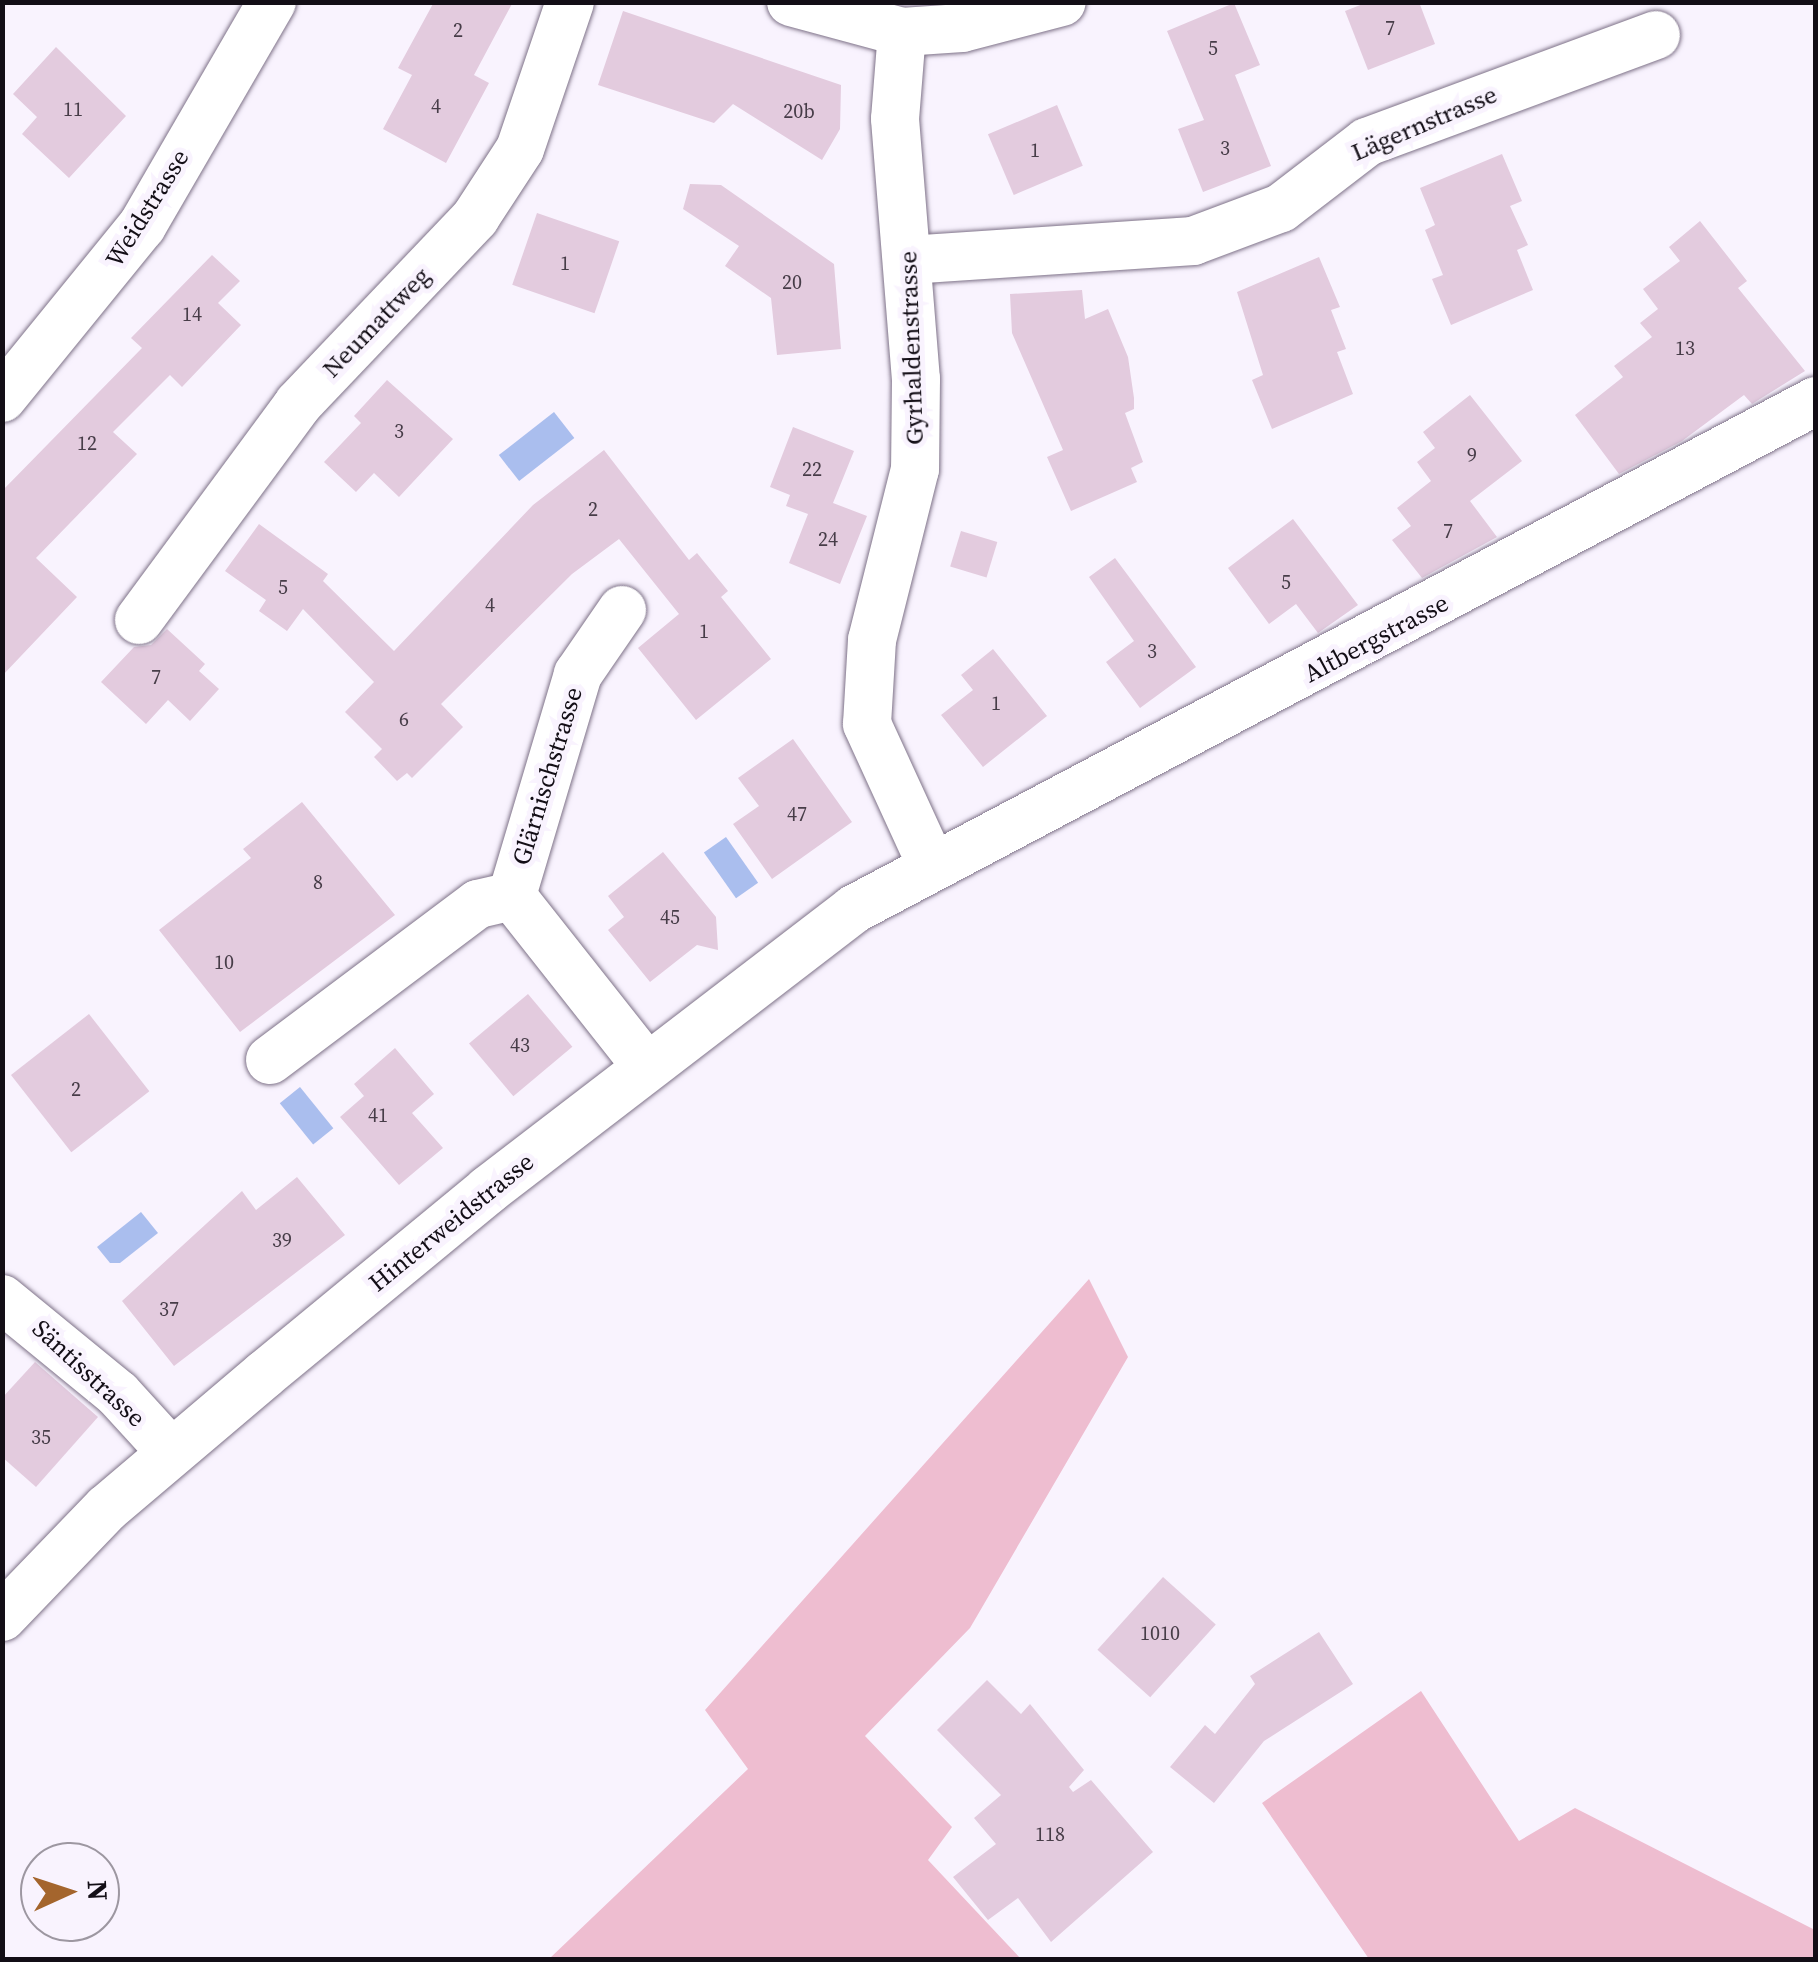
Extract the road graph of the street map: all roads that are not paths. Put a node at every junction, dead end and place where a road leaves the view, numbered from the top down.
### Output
1 (272, 2) edge
2 (570, 2) edge
3 (791, 2) edge
4 (1062, 2) edge
5 (902, 32) junction
6 (1656, 35) dead end
7 (908, 260) junction
8 (2, 398) edge
9 (1816, 401) edge
10 (622, 610) dead end
11 (138, 620) dead end
12 (932, 866) junction
13 (512, 896) junction
14 (270, 1060) dead end
15 (648, 1068) junction
16 (2, 1299) edge
17 (171, 1452) junction
18 (2, 1617) edge

1 - 8 street, Weidstrasse
2 - 11 street, Neumattweg
3 - 5 street
4 - 5 street
5 - 7 street, Gyrhaldenstrasse
6 - 7 street, Lägernstrasse
7 - 12 street, Gyrhaldenstrasse
9 - 12 street, Altbergstrasse
10 - 13 street, Glärnischstrasse
12 - 15 street, Hinterweidstrasse
13 - 14 street, Glärnischstrasse
13 - 15 street, Glärnischstrasse
15 - 17 street, Hinterweidstrasse
16 - 17 street, Säntisstrasse
17 - 18 street, Hinterweidstrasse

